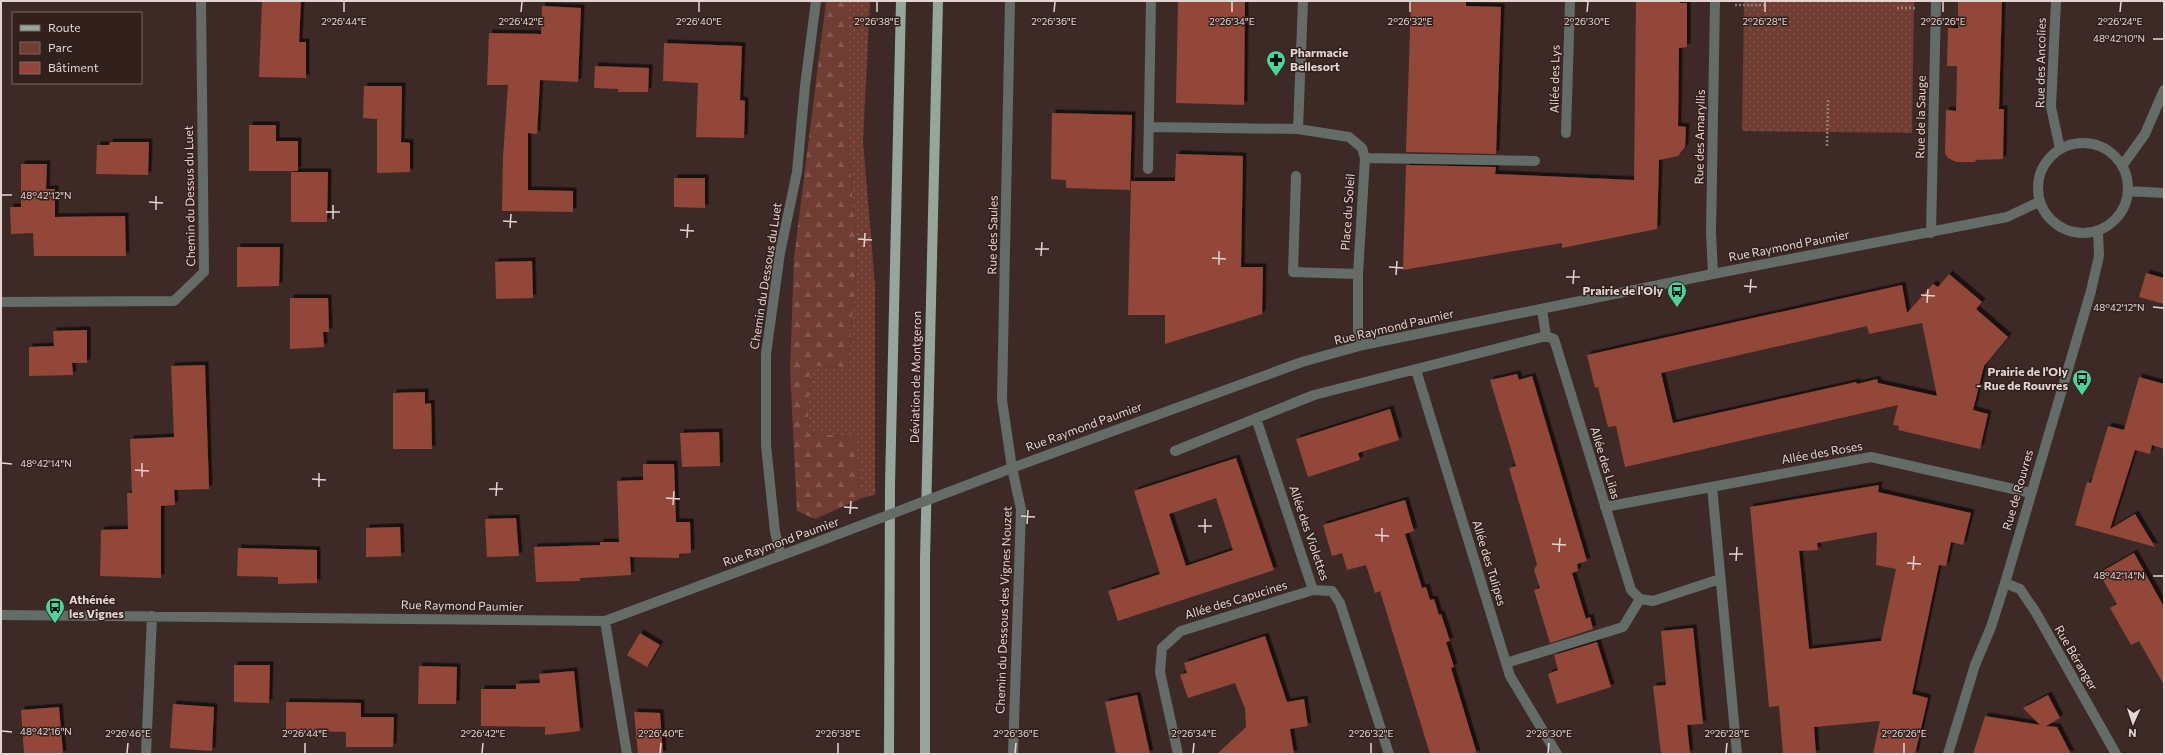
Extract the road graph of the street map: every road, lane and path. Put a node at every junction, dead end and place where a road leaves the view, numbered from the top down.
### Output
1 (201, 1) edge
2 (816, 1) edge
3 (901, 1) edge
4 (938, 1) edge
5 (1010, 1) edge
6 (1151, 1) edge
7 (1302, 1) edge
8 (1570, 1) edge
9 (1936, 1) edge
10 (2056, 1) edge
11 (1714, 3) edge
12 (1766, 5) dead end
13 (2164, 90) edge
14 (1828, 100) dead end
15 (1149, 127) junction
16 (1298, 129) junction
17 (1566, 133) dead end
18 (1827, 146) dead end
19 (2060, 149) junction
20 (1365, 158) junction
21 (1535, 161) dead end
22 (2122, 166) junction
23 (1148, 170) dead end
24 (1296, 176) dead end
25 (2128, 191) junction
26 (2164, 193) edge
27 (2039, 202) junction
28 (2098, 231) junction
29 (1931, 233) junction
30 (1358, 274) junction
31 (1713, 274) junction
32 (1, 302) edge
33 (1542, 310) junction
34 (1546, 336) junction
35 (1363, 346) junction
36 (1416, 370) junction
37 (1256, 418) junction
38 (1175, 451) dead end
39 (1012, 468) junction
40 (1712, 486) junction
41 (2031, 493) junction
42 (1605, 507) junction
43 (781, 556) junction
44 (1720, 579) junction
45 (2005, 583) junction
46 (1312, 590) junction
47 (1640, 599) junction
48 (1, 615) edge
49 (152, 616) junction
50 (605, 621) junction
51 (1506, 663) junction
52 (146, 754) edge
53 (627, 754) edge
54 (889, 754) edge
55 (925, 754) edge
56 (1013, 754) edge
57 (1178, 754) edge
58 (1389, 754) edge
59 (1557, 754) edge
60 (1737, 754) edge
61 (1948, 754) edge
62 (2116, 754) edge

1 - 32 street, Chemin du Dessus du Luet
2 - 43 street, Chemin du Dessous du Luet
3 - 54 main road, Déviation de Montgeron
4 - 55 main road, Déviation de Montgeron
5 - 39 street, Rue des Saules
6 - 15 street
7 - 16 street
8 - 17 street, Allée des Lys
9 - 29 street, Rue de la Sauge
10 - 19 street, Rue des Ancolies
11 - 12 path
11 - 31 street, Rue des Amaryllis
13 - 22 street
14 - 18 path
15 - 16 street, Place du Soleil
15 - 23 street
16 - 20 street, Place du Soleil
19 - 22 street
19 - 27 street
20 - 21 street
20 - 30 street, Place du Soleil
22 - 25 street
24 - 30 street
25 - 26 street
25 - 28 street
27 - 28 street
27 - 29 street, Rue Raymond Paumier
28 - 41 street, Rue de Rouvres
29 - 31 street, Rue Raymond Paumier
30 - 35 street, Place du Soleil
31 - 33 street, Rue Raymond Paumier
33 - 34 street
33 - 35 street, Rue Raymond Paumier
34 - 36 street
34 - 42 street, Allée des Lilas
35 - 39 street, Rue Raymond Paumier
36 - 37 street
36 - 51 street, Allée des Tulipes
37 - 38 street
37 - 46 street, Allée des Violettes
39 - 43 street, Rue Raymond Paumier, bridge
39 - 56 street, Chemin du Dessous des Vignes Nouzet
40 - 41 street, Allée des Roses
40 - 42 street, Allée des Roses
40 - 44 street
41 - 45 street, Rue de Rouvres
42 - 47 street, Allée des Lilas
43 - 50 street, Rue Raymond Paumier
44 - 47 street
44 - 60 street
45 - 61 street, Rue de Rouvres
45 - 62 street, Rue Béranger
46 - 57 street, Allée des Capucines
46 - 58 street, Allée des Violettes
47 - 51 street
48 - 49 street, Rue Raymond Paumier
49 - 50 street, Rue Raymond Paumier
49 - 52 street
50 - 53 street
51 - 59 street, Allée des Tulipes

